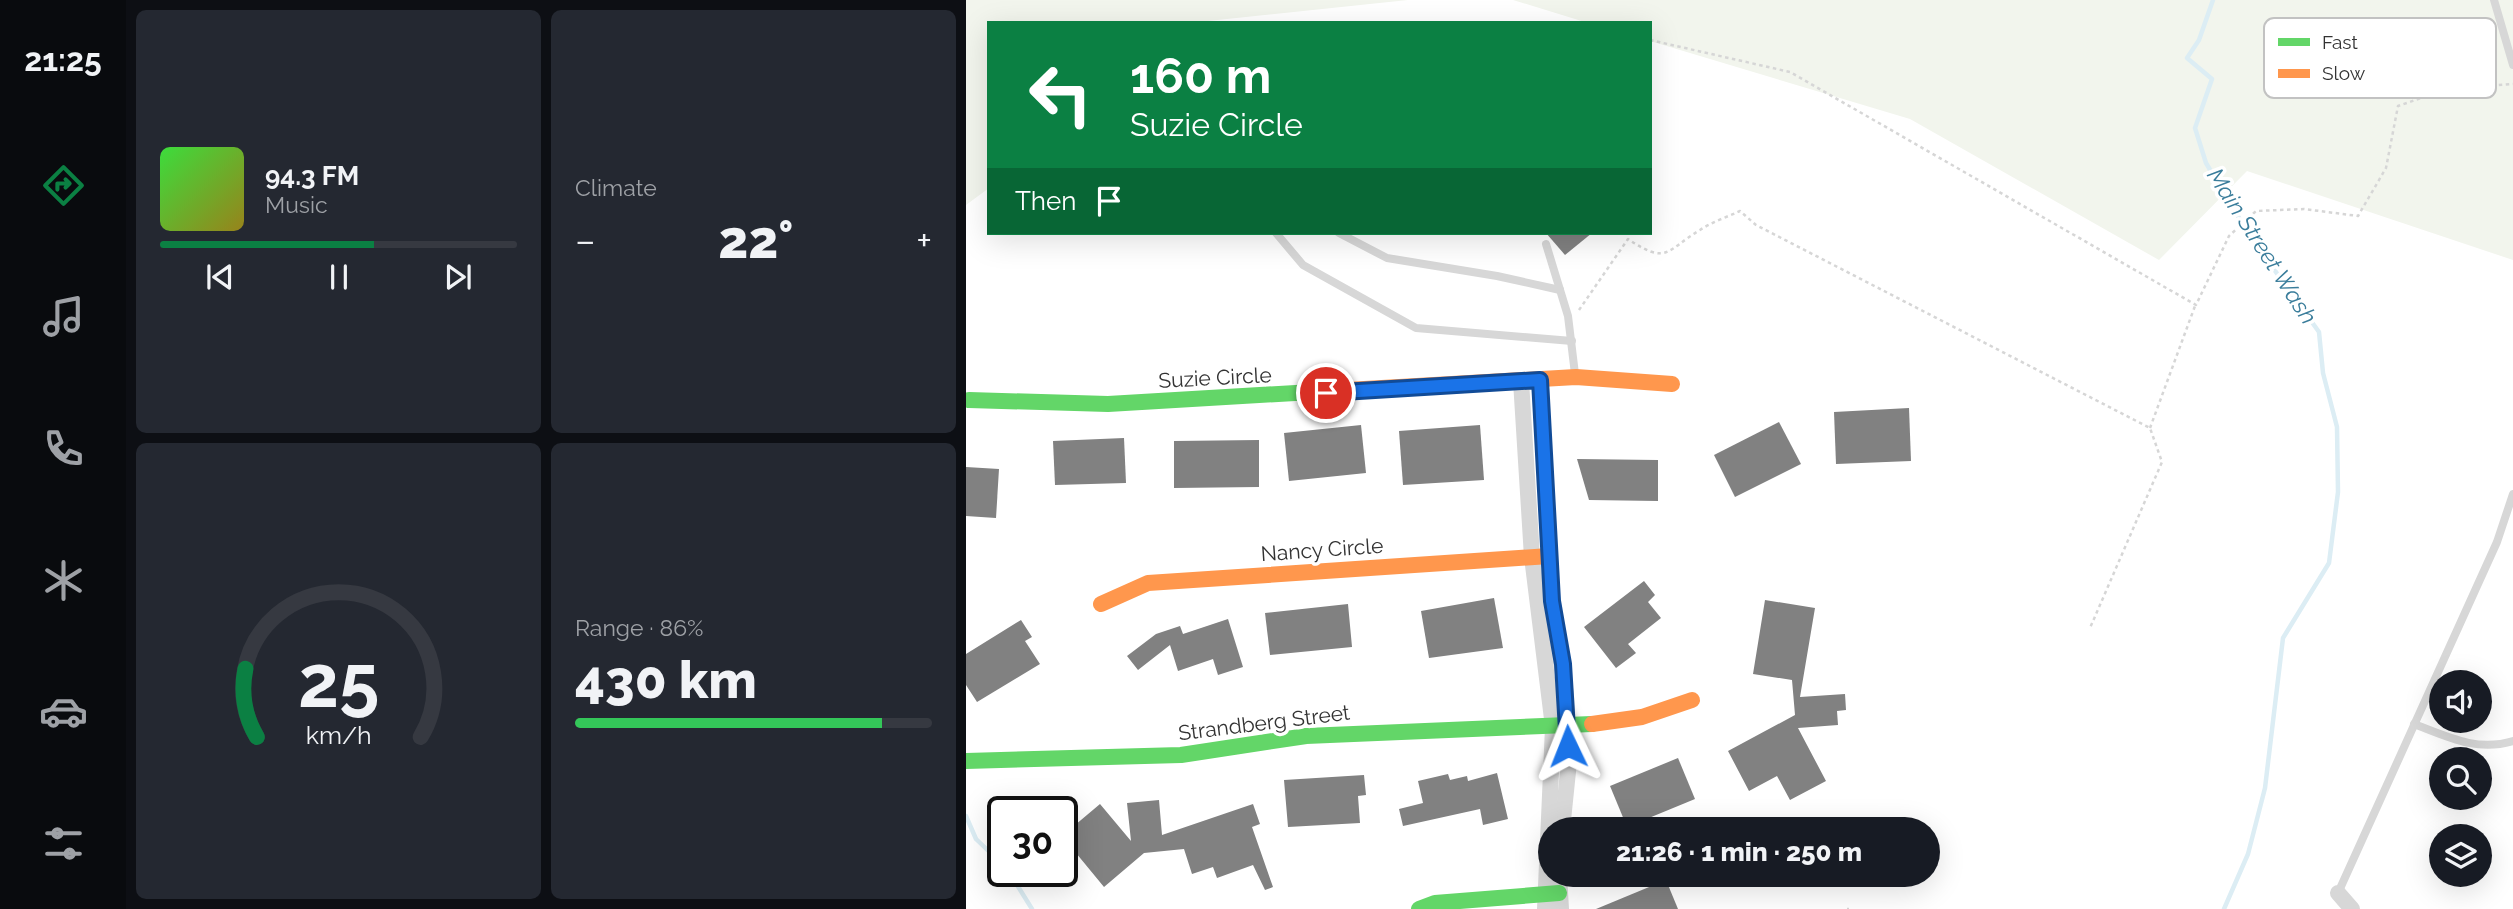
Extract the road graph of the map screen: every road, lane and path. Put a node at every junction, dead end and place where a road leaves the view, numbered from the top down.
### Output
1 (2494, 0) edge
2 (1652, 40) edge
3 (2513, 65) edge
4 (2421, 98) edge
5 (1278, 235) edge
6 (1343, 235) edge
7 (1627, 235) edge
8 (1628, 239) junction
9 (1546, 244) dead end
10 (1560, 290) junction
11 (2196, 304) junction
12 (1570, 326) junction
13 (1572, 341) junction
14 (1576, 377) junction
15 (1540, 380) junction
16 (1521, 381) junction
17 (1672, 384) dead end
18 (970, 400) dead end
19 (2150, 428) junction
20 (2513, 494) edge
21 (1540, 557) junction
22 (1101, 604) dead end
23 (2090, 628) dead end
24 (1692, 700) dead end
25 (2414, 724) junction
26 (1560, 727) junction
27 (2513, 741) edge
28 (966, 761) edge
29 (1563, 817) edge
30 (2337, 893) joint
31 (1552, 901) edge
32 (1419, 909) edge
33 (2352, 909) edge

1 - 3 lane
2 - 11 path
4 - 11 path
5 - 13 lane
6 - 10 lane
7 - 8 path
8 - 12 path
8 - 19 path
9 - 10 lane
10 - 12 lane
11 - 19 path
12 - 13 lane
13 - 14 lane
14 - 15 street, Suzie Circle
14 - 17 street, Suzie Circle
15 - 16 street, Suzie Circle
15 - 21 street
16 - 18 street, Suzie Circle
16 - 21 street
19 - 23 path
20 - 25 lane
21 - 22 street, Nancy Circle
21 - 26 street
24 - 26 street, Strandberg Street
25 - 27 lane
25 - 30 lane
26 - 28 street, Strandberg Street
26 - 29 street
26 - 31 street
30 - 33 street
31 - 32 street

